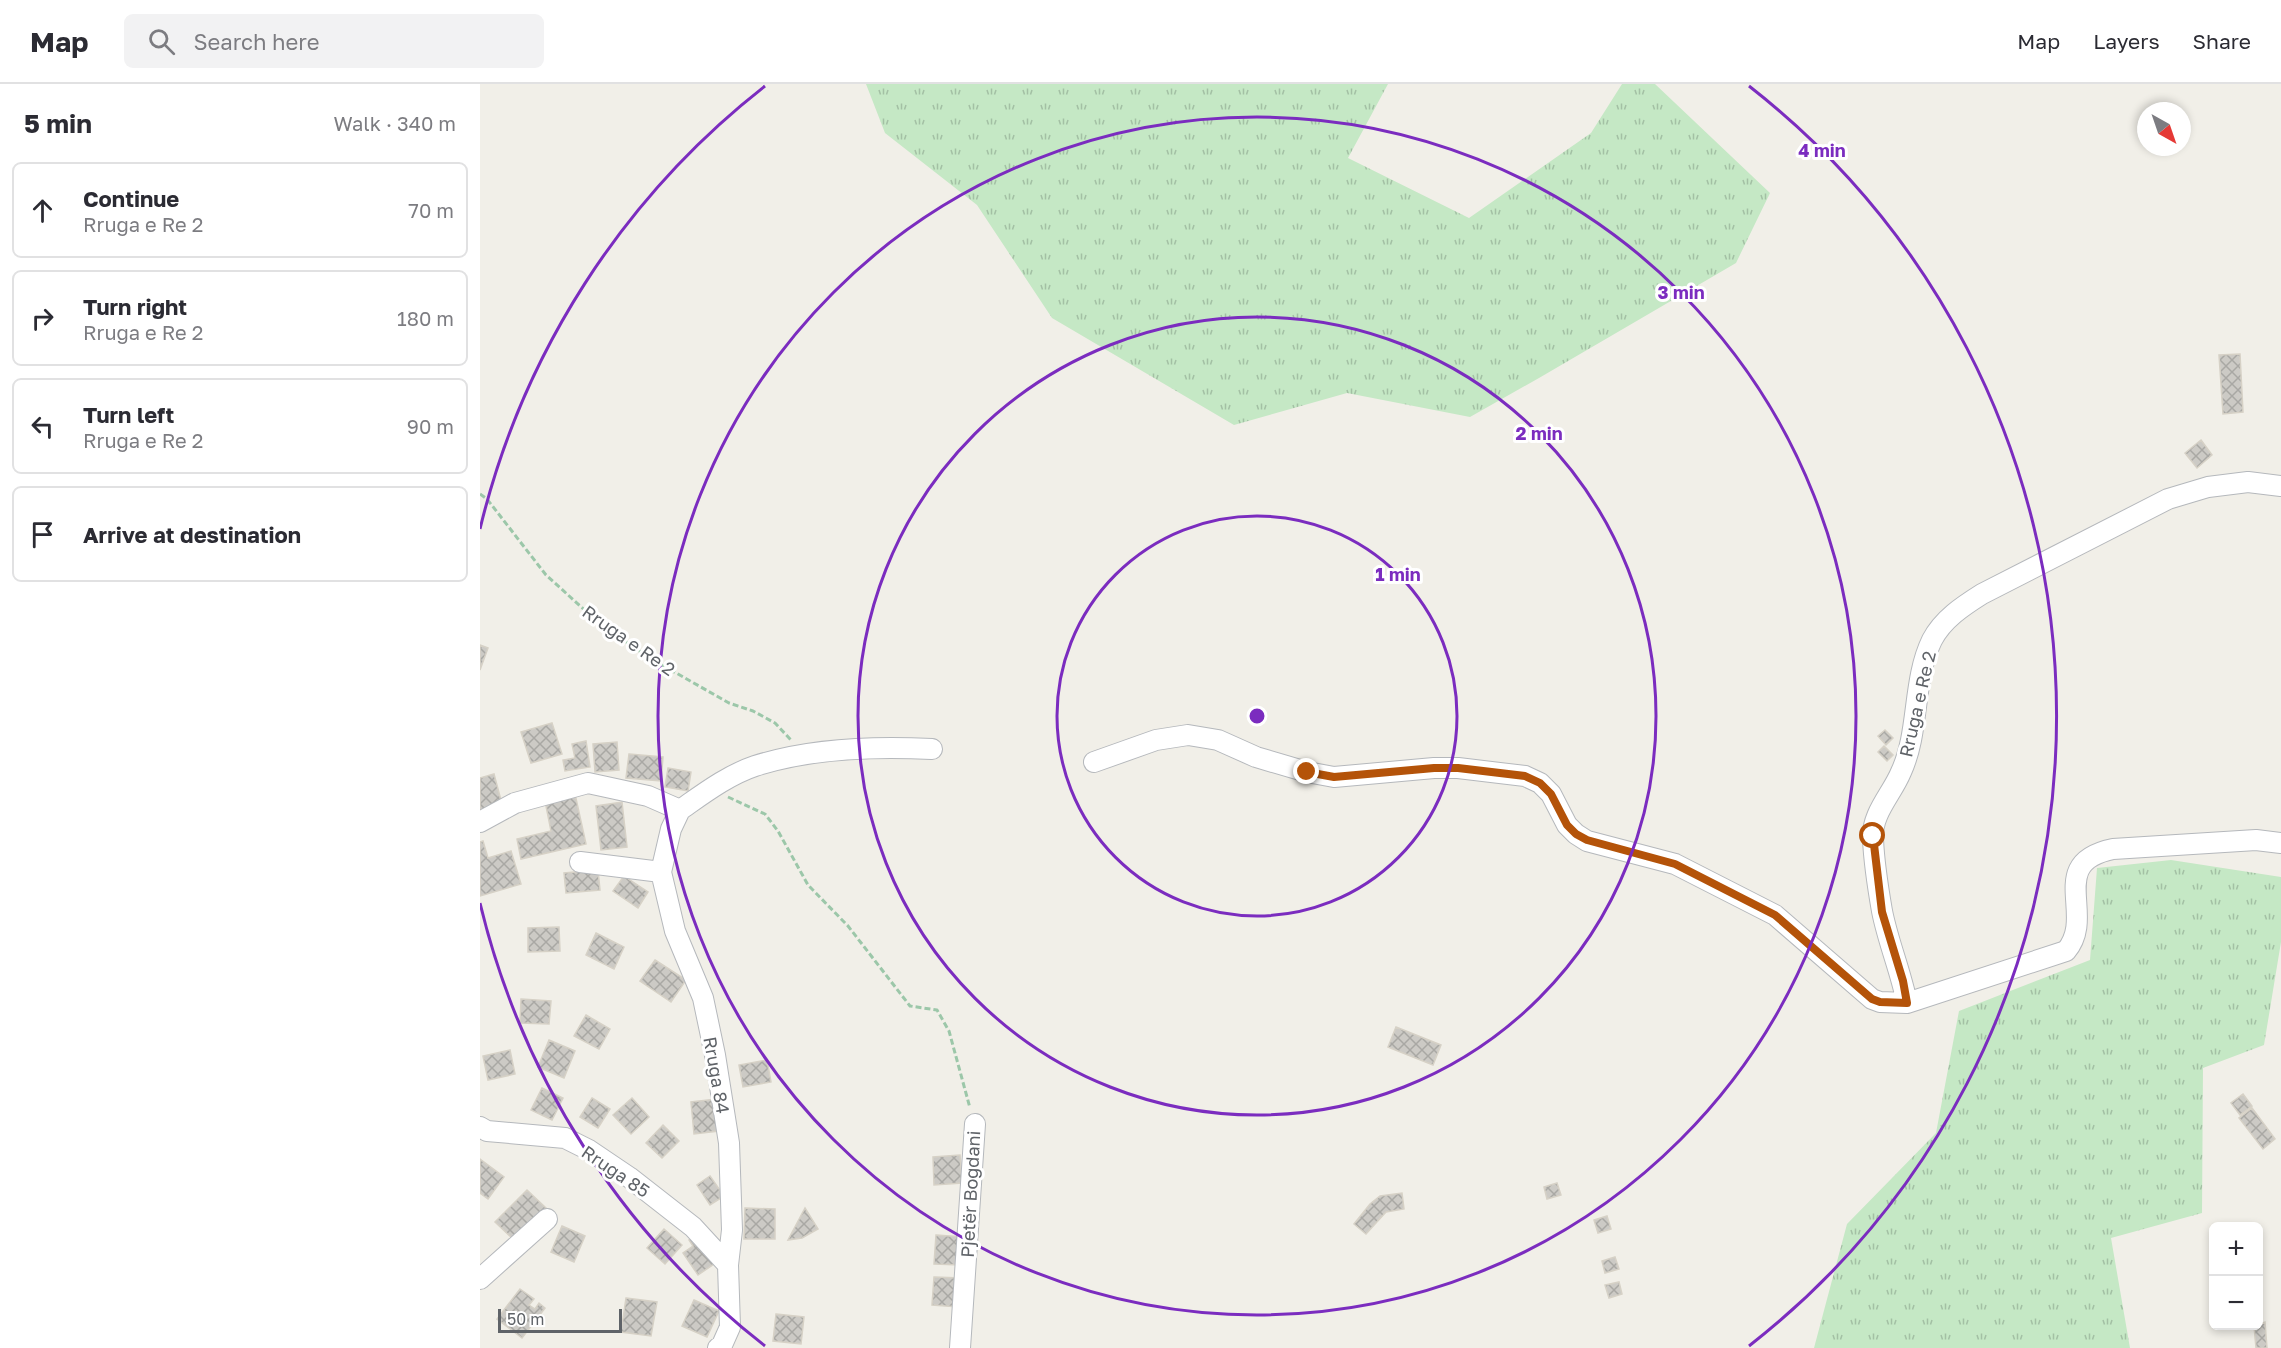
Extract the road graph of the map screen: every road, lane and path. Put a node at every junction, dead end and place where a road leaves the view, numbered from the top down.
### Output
1 (2281, 486) edge
2 (480, 494) edge
3 (932, 749) dead end
4 (804, 754) junction
5 (1094, 762) dead end
6 (710, 789) junction
7 (680, 810) junction
8 (480, 822) edge
9 (2281, 843) edge
10 (580, 862) dead end
11 (661, 872) junction
12 (1907, 1003) junction
13 (975, 1124) joint
14 (480, 1127) edge
15 (547, 1219) dead end
16 (728, 1265) junction
17 (480, 1279) edge
18 (718, 1348) edge
19 (960, 1348) edge

1 - 12 street, Rruga e Re 2
2 - 4 path, Rruga e Re 2
3 - 4 street
4 - 6 street
5 - 12 street
6 - 7 street
6 - 13 path, Pjetër Bogdani
7 - 8 street
7 - 11 street, Rruga 84
9 - 12 street
10 - 11 street
11 - 16 street, Rruga 84
13 - 19 street, Pjetër Bogdani
14 - 16 street, Rruga 85
15 - 17 street
16 - 18 street, Rruga 84

